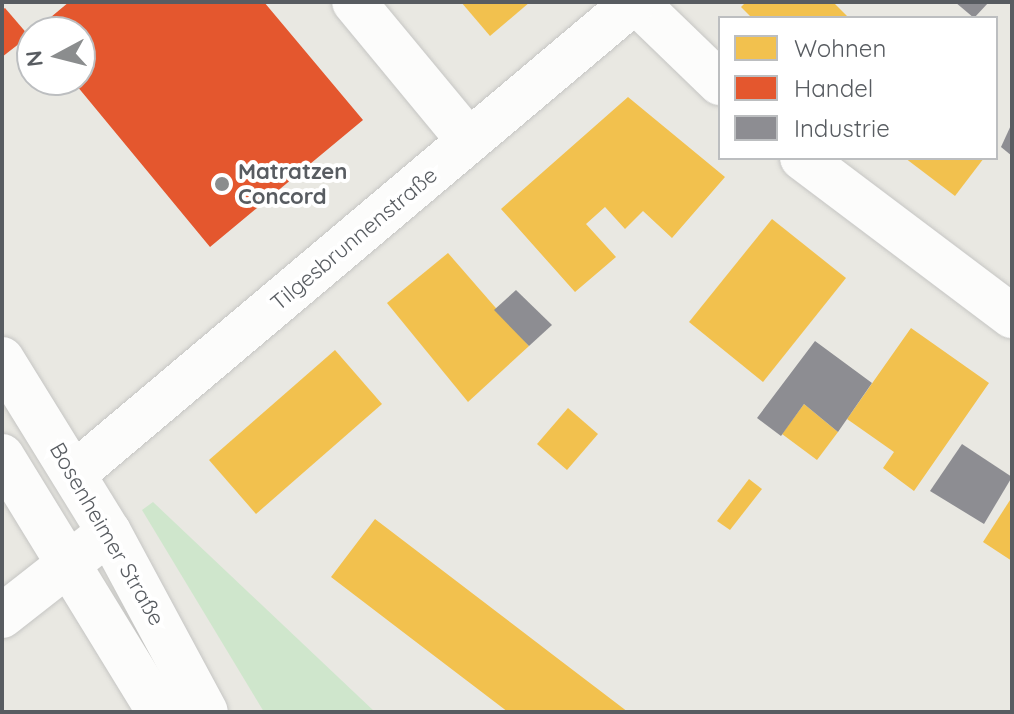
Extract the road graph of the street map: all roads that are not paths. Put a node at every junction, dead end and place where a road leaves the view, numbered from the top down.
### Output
1 (354, 2) edge
2 (635, 2) edge
3 (718, 81) edge
4 (469, 141) junction
5 (805, 160) edge
6 (1012, 316) edge
7 (2, 359) edge
8 (2, 456) edge
9 (74, 474) junction
10 (109, 532) junction
11 (67, 565) junction
12 (2, 616) edge
13 (159, 712) edge
14 (206, 712) edge

1 - 4 street
2 - 3 street
2 - 4 street, Tilgesbrunnenstraße
4 - 9 street, Tilgesbrunnenstraße
5 - 6 street
7 - 9 street, Bosenheimer Straße
8 - 11 street
9 - 10 street, Bosenheimer Straße
10 - 11 street
10 - 14 street, Bosenheimer Straße
11 - 12 street
11 - 13 street

